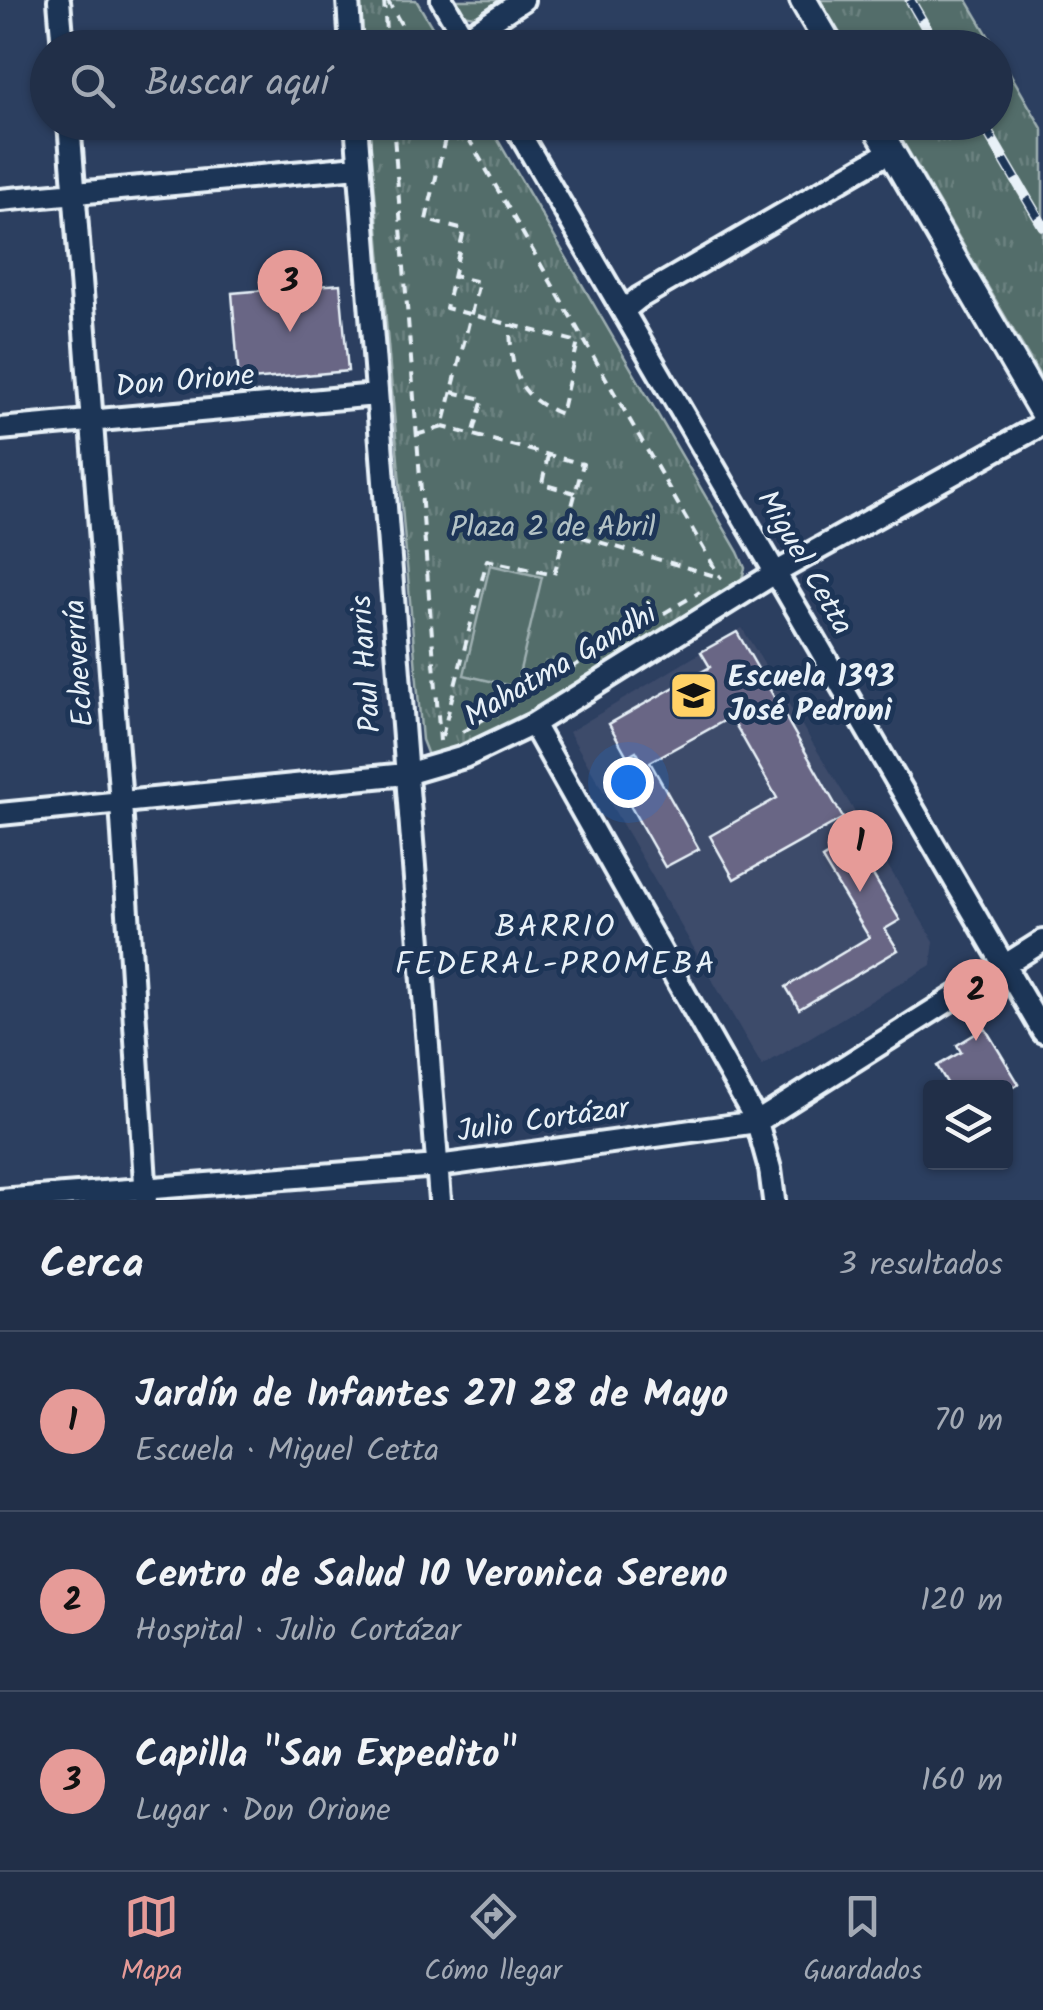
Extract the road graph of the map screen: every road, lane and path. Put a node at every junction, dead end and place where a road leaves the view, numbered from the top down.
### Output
1 (60, 0) edge
2 (348, 0) edge
3 (385, 0) edge
4 (442, 0) edge
5 (523, 0) edge
6 (803, 0) edge
7 (62, 30) edge
8 (350, 30) edge
9 (386, 30) edge
10 (404, 30) edge
11 (459, 30) edge
12 (484, 30) edge
13 (820, 30) edge
14 (70, 140) edge
15 (357, 140) edge
16 (394, 140) edge
17 (445, 140) edge
18 (468, 140) edge
19 (524, 140) edge
20 (884, 140) edge
21 (891, 152) junction
22 (358, 168) junction
23 (74, 194) junction
24 (0, 200) edge
25 (454, 276) junction
26 (623, 311) junction
27 (471, 314) junction
28 (510, 324) junction
29 (581, 340) junction
30 (452, 392) junction
31 (376, 395) junction
32 (1043, 413) edge
33 (91, 421) junction
34 (1043, 424) edge
35 (443, 426) junction
36 (0, 428) edge
37 (416, 435) junction
38 (473, 435) junction
39 (548, 455) junction
40 (575, 493) junction
41 (565, 532) junction
42 (775, 573) junction
43 (722, 578) junction
44 (532, 724) junction
45 (440, 745) junction
46 (406, 774) junction
47 (121, 803) junction
48 (0, 814) edge
49 (1043, 941) edge
50 (1002, 964) junction
51 (1043, 1032) edge
52 (757, 1122) junction
53 (438, 1166) junction
54 (146, 1194) edge
55 (0, 1200) edge
56 (440, 1200) edge
57 (774, 1200) edge

1 - 7 street
2 - 8 street
3 - 9 path
3 - 10 path
4 - 11 street
5 - 12 street
6 - 13 street
14 - 23 street, Echeverría
15 - 22 street, Paul Harris
16 - 37 path
17 - 25 path
18 - 29 path
19 - 26 street, Miguel Cetta
20 - 21 street
21 - 26 street
21 - 32 street
22 - 23 street
22 - 31 street, Paul Harris
23 - 24 street
23 - 33 street, Echeverría
25 - 27 path
25 - 27 path
26 - 42 street, Miguel Cetta
27 - 28 path
27 - 30 path
28 - 29 path
28 - 29 path
29 - 43 path
30 - 35 path
30 - 38 path
31 - 33 street, Don Orione
31 - 46 street, Paul Harris
33 - 36 street, Don Orione
33 - 47 street, Echeverría
34 - 42 street, Mahatma Gandhi
35 - 37 path
35 - 38 path
37 - 45 path
38 - 39 path
39 - 40 path
39 - 40 path
40 - 41 path
41 - 43 path
41 - 45 path
42 - 44 street, Mahatma Gandhi
42 - 50 street, Miguel Cetta
43 - 45 path
44 - 46 street, Mahatma Gandhi
44 - 52 street
46 - 47 street, Mahatma Gandhi
46 - 53 street, Paul Harris
47 - 48 street, Mahatma Gandhi
47 - 54 street, Echeverría
49 - 50 street, Julio Cortázar
50 - 51 street, Miguel Cetta
50 - 52 street, Julio Cortázar
52 - 53 street, Julio Cortázar
52 - 57 street
53 - 54 street, Julio Cortázar
53 - 56 street, Paul Harris
54 - 55 street, Julio Cortázar

